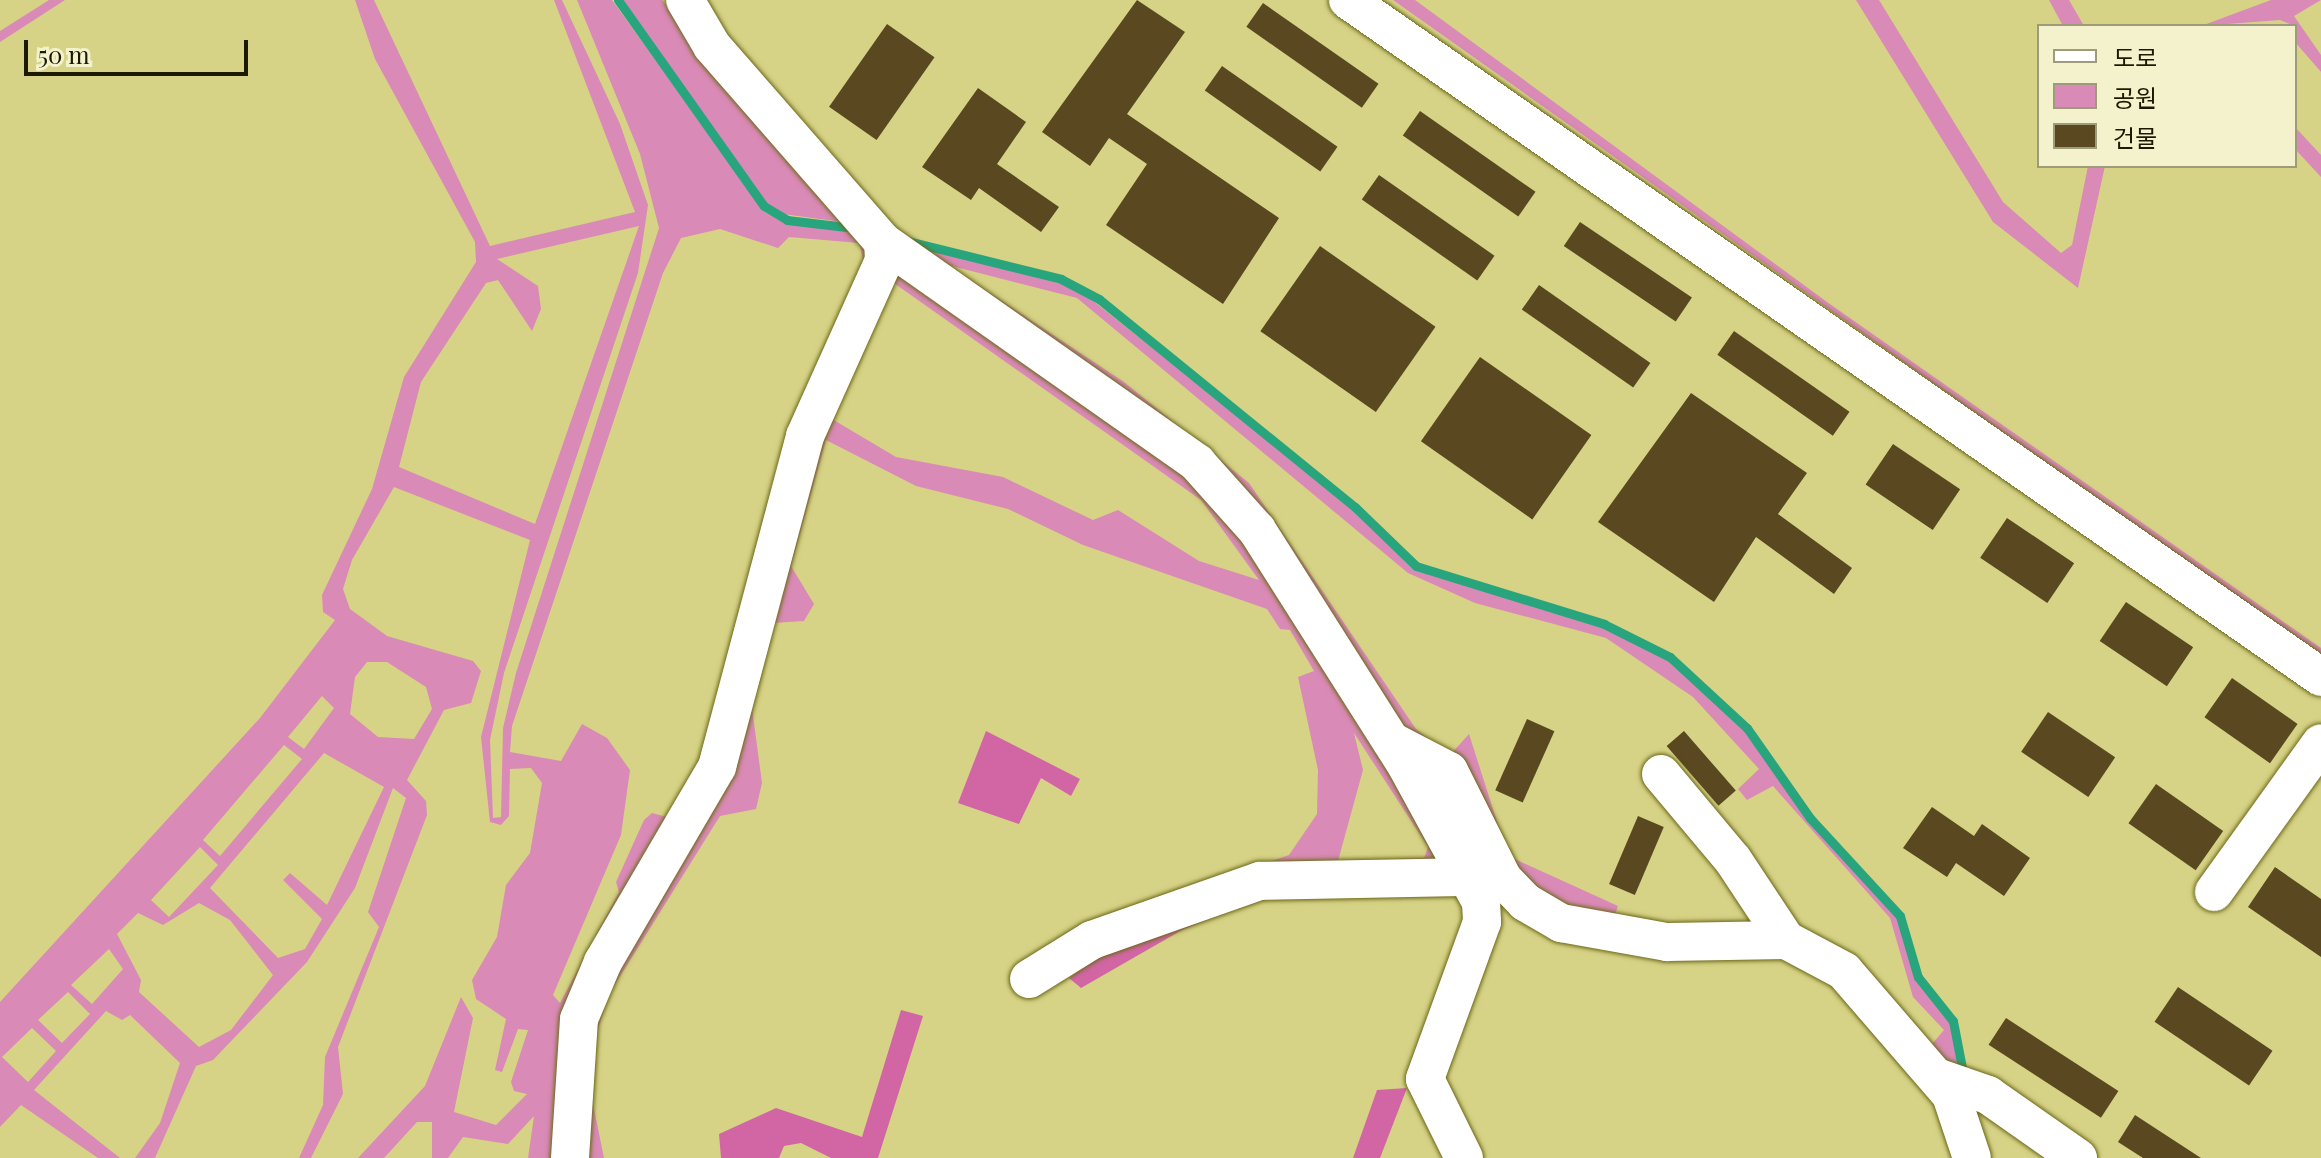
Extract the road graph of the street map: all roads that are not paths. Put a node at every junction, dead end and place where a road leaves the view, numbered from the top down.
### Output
1 (685, 0) edge
2 (1348, 0) edge
3 (883, 242) junction
4 (2321, 677) edge
5 (1391, 741) junction
6 (2321, 743) edge
7 (1661, 774) dead end
8 (1469, 877) junction
9 (2214, 892) dead end
10 (1786, 940) junction
11 (1029, 979) dead end
12 (1939, 1078) junction
13 (570, 1158) edge
14 (1464, 1158) edge
15 (1972, 1158) edge
16 (2078, 1158) edge

1 - 3 street
2 - 4 street
3 - 5 street
3 - 13 street
5 - 8 street
5 - 10 street
6 - 9 street
7 - 10 street
8 - 11 street
8 - 14 street
10 - 12 street
12 - 15 street
12 - 16 street

